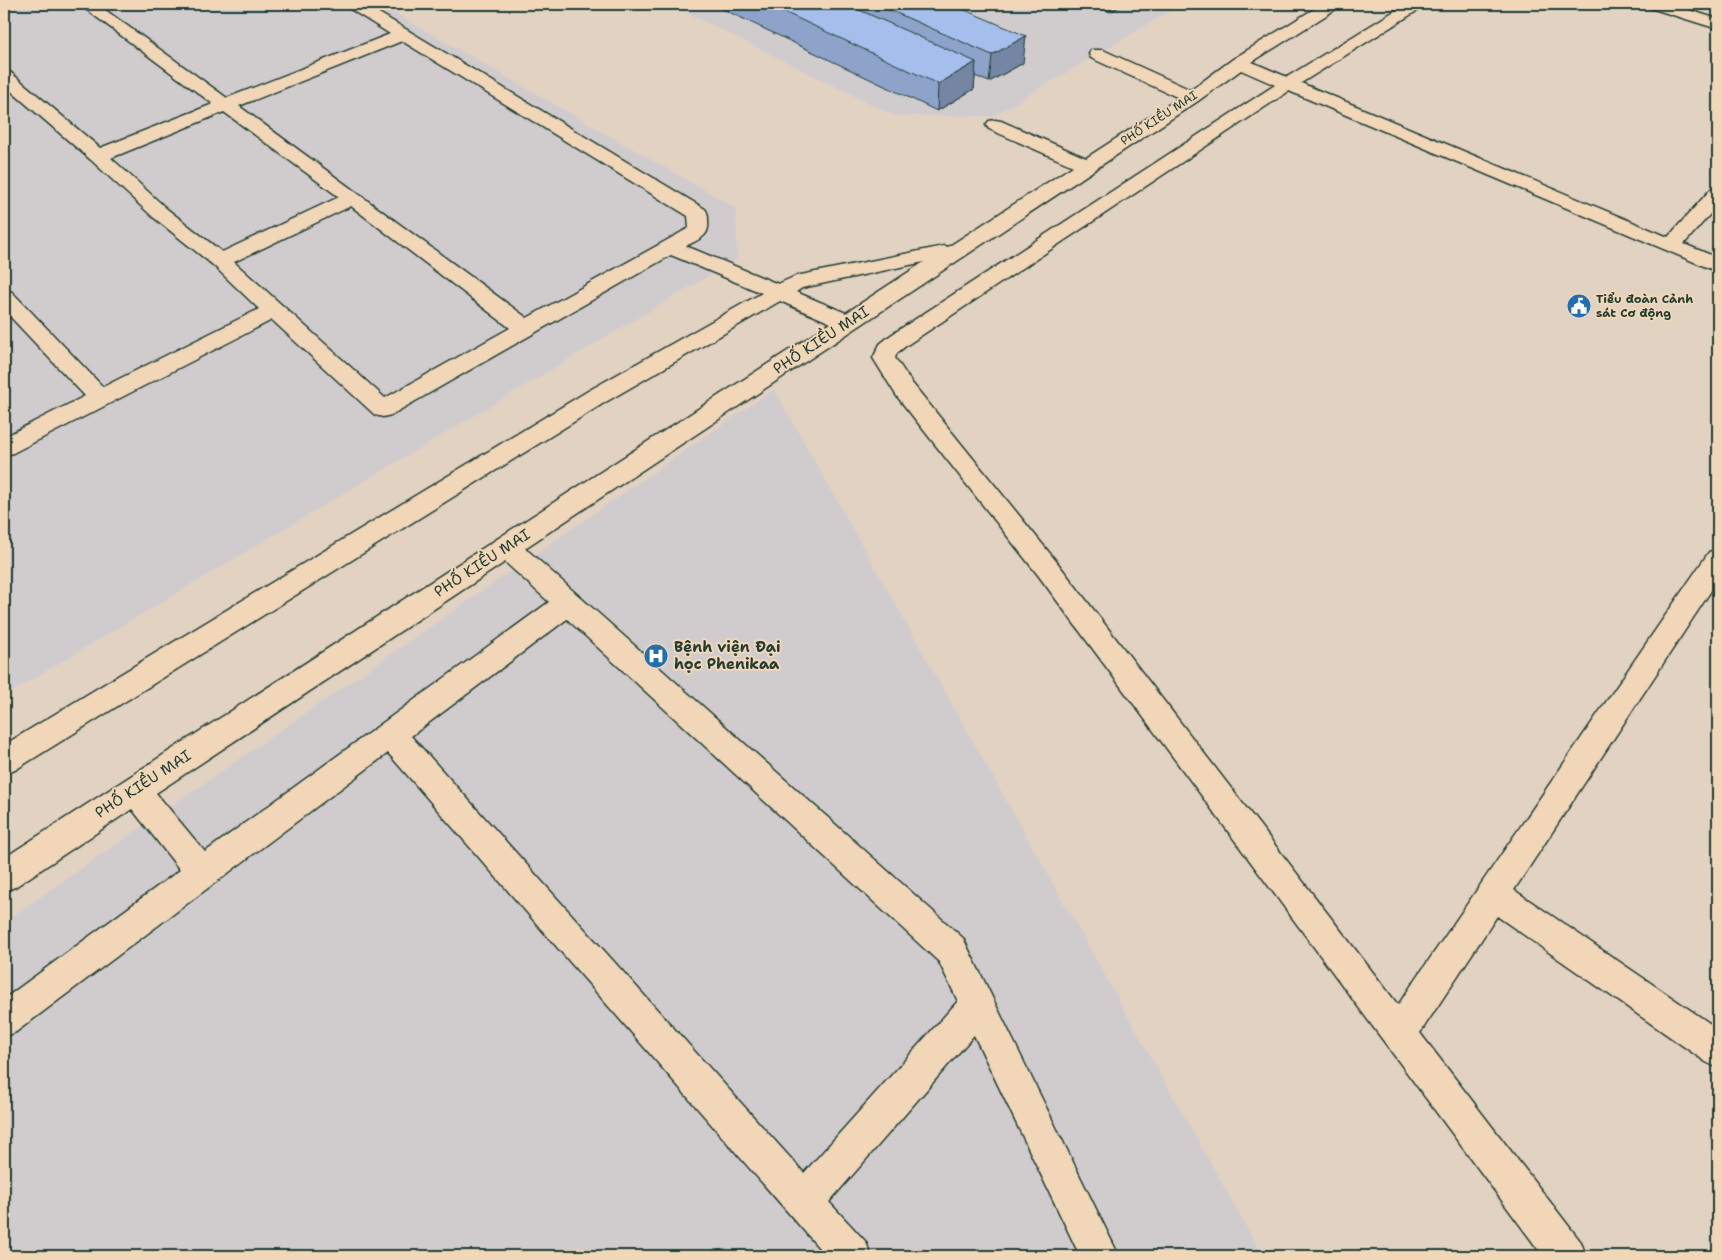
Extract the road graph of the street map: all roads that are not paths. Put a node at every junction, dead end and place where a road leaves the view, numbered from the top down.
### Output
1 (87, 4) edge
2 (353, 4) edge
3 (1333, 4) edge
4 (1417, 4) edge
5 (1653, 4) edge
6 (1712, 4) edge
7 (1698, 17) junction
8 (1718, 24) edge
9 (404, 34) junction
10 (1097, 54) dead end
11 (1239, 63) junction
12 (4, 76) edge
13 (1289, 83) junction
14 (1192, 97) junction
15 (224, 105) junction
16 (995, 125) dead end
17 (98, 156) junction
18 (1086, 165) junction
19 (1718, 193) edge
20 (353, 198) junction
21 (1671, 246) junction
22 (670, 247) junction
23 (960, 248) junction
24 (220, 261) junction
25 (1718, 266) edge
26 (778, 293) junction
27 (4, 297) edge
28 (274, 310) junction
29 (848, 322) junction
30 (525, 328) junction
31 (100, 398) junction
32 (4, 447) edge
33 (506, 547) junction
34 (1718, 559) edge
35 (568, 603) junction
36 (390, 734) junction
37 (4, 761) edge
38 (135, 790) junction
39 (203, 874) junction
40 (4, 876) edge
41 (1493, 894) junction
42 (978, 1005) junction
43 (4, 1020) edge
44 (1399, 1034) junction
45 (1718, 1050) edge
46 (804, 1202) junction
47 (852, 1256) edge
48 (1100, 1256) edge
49 (1567, 1256) edge

1 - 15 street
2 - 9 street
3 - 11 street, PHỐ KIỀU MAI
4 - 13 street
5 - 7 street
6 - 7 street
7 - 8 street
9 - 15 street
9 - 22 street
10 - 14 street
11 - 13 street
11 - 14 street, PHỐ KIỀU MAI
12 - 17 street
13 - 21 street
13 - 44 street
14 - 18 street, PHỐ KIỀU MAI
15 - 17 street
15 - 20 street
16 - 18 street
17 - 24 street
18 - 23 street, PHỐ KIỀU MAI
19 - 21 street
20 - 24 street
20 - 30 street
21 - 25 street
22 - 26 street
22 - 30 street
23 - 26 street, PHỐ KIỀU MAI
23 - 29 street, PHỐ KIỀU MAI
24 - 28 street
26 - 29 street
26 - 37 street, PHỐ KIỀU MAI
27 - 31 street
28 - 30 street
28 - 31 street
29 - 33 street, PHỐ KIỀU MAI
31 - 32 street
33 - 35 street
33 - 38 street, PHỐ KIỀU MAI
34 - 41 street
35 - 36 street
35 - 42 street
36 - 39 street
36 - 46 street
38 - 39 street
38 - 40 street, PHỐ KIỀU MAI
39 - 43 street
41 - 44 street
41 - 45 street
42 - 46 street
42 - 48 street
44 - 49 street
46 - 47 street

